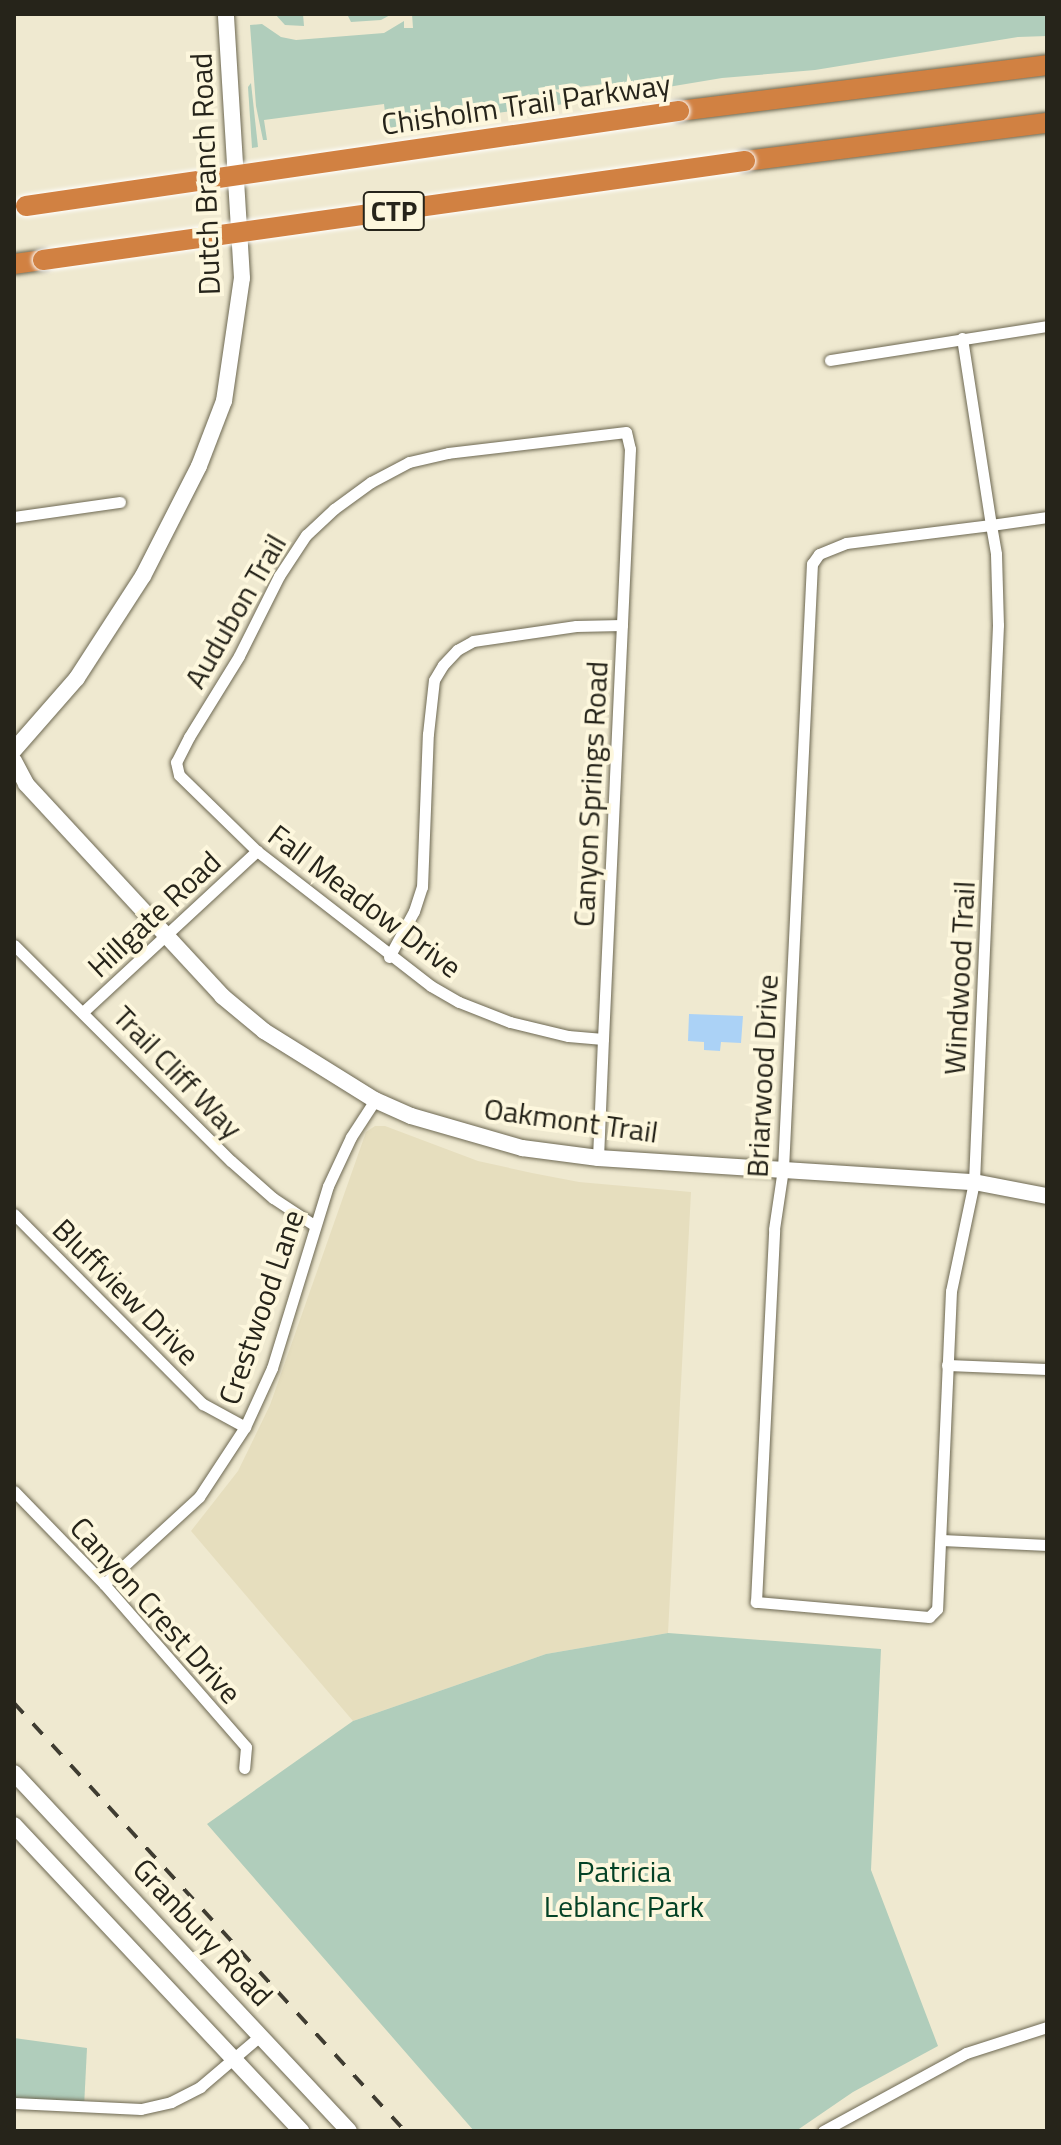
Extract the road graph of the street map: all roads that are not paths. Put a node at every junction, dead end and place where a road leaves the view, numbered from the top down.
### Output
1 (226, 14) edge
2 (1047, 65) edge
3 (1047, 123) edge
4 (20, 207) edge
5 (14, 264) edge
6 (1047, 326) edge
7 (962, 338) junction
8 (830, 360) dead end
9 (626, 432) joint
10 (120, 502) dead end
11 (14, 517) edge
12 (1047, 517) edge
13 (991, 525) junction
14 (622, 625) junction
15 (14, 750) edge
16 (14, 761) edge
17 (176, 762) joint
18 (20, 781) edge
19 (257, 851) junction
20 (169, 936) junction
21 (14, 945) edge
22 (389, 957) junction
23 (84, 1011) junction
24 (603, 1039) junction
25 (375, 1100) junction
26 (598, 1158) junction
27 (783, 1169) junction
28 (974, 1182) junction
29 (1047, 1196) edge
30 (14, 1214) edge
31 (314, 1225) junction
32 (947, 1365) junction
33 (1047, 1369) edge
34 (245, 1427) junction
35 (14, 1491) edge
36 (942, 1540) junction
37 (1047, 1545) edge
38 (104, 1584) junction
39 (929, 1617) joint
40 (244, 1768) dead end
41 (14, 1773) edge
42 (14, 1825) edge
43 (1047, 2027) edge
44 (261, 2035) junction
45 (235, 2059) junction
46 (14, 2103) edge
47 (301, 2131) edge
48 (349, 2131) edge
49 (823, 2131) edge

1 - 15 street, Dutch Branch Road
2 - 4 highway, Chisholm Trail Parkway / CTP, bridge
3 - 5 highway, CTP, bridge
6 - 7 street
7 - 8 street
7 - 13 street, Windwood Trail
9 - 14 street, Canyon Springs Road
9 - 17 street, Audubon Trail
10 - 11 street
12 - 13 street
13 - 27 street, Briarwood Drive
13 - 28 street, Windwood Trail
14 - 22 street
14 - 24 street, Canyon Springs Road
16 - 18 street, Oakmont Trail
17 - 19 street, Fall Meadow Drive
18 - 20 street, Oakmont Trail
19 - 20 street, Hillgate Road
19 - 22 street, Fall Meadow Drive
20 - 23 street, Hillgate Road
20 - 25 street, Oakmont Trail
21 - 23 street, Trail Cliff Way
22 - 24 street, Fall Meadow Drive
23 - 31 street, Trail Cliff Way
24 - 26 street, Canyon Springs Road
25 - 26 street, Oakmont Trail
25 - 31 street, Crestwood Lane
26 - 27 street, Oakmont Trail
27 - 28 street, Oakmont Trail
27 - 39 street, Briarwood Drive
28 - 29 street, Oakmont Trail
28 - 32 street, Windwood Trail
30 - 34 street, Bluffview Drive
31 - 34 street, Crestwood Lane
32 - 33 street
32 - 36 street, Windwood Trail
34 - 38 street, Crestwood Lane
35 - 38 street, Canyon Crest Drive
36 - 37 street
36 - 39 street, Windwood Trail
38 - 40 street, Canyon Crest Drive
41 - 44 street, Granbury Road
42 - 45 street
43 - 49 street
44 - 45 street
44 - 48 street, Granbury Road
45 - 46 street
45 - 47 street

